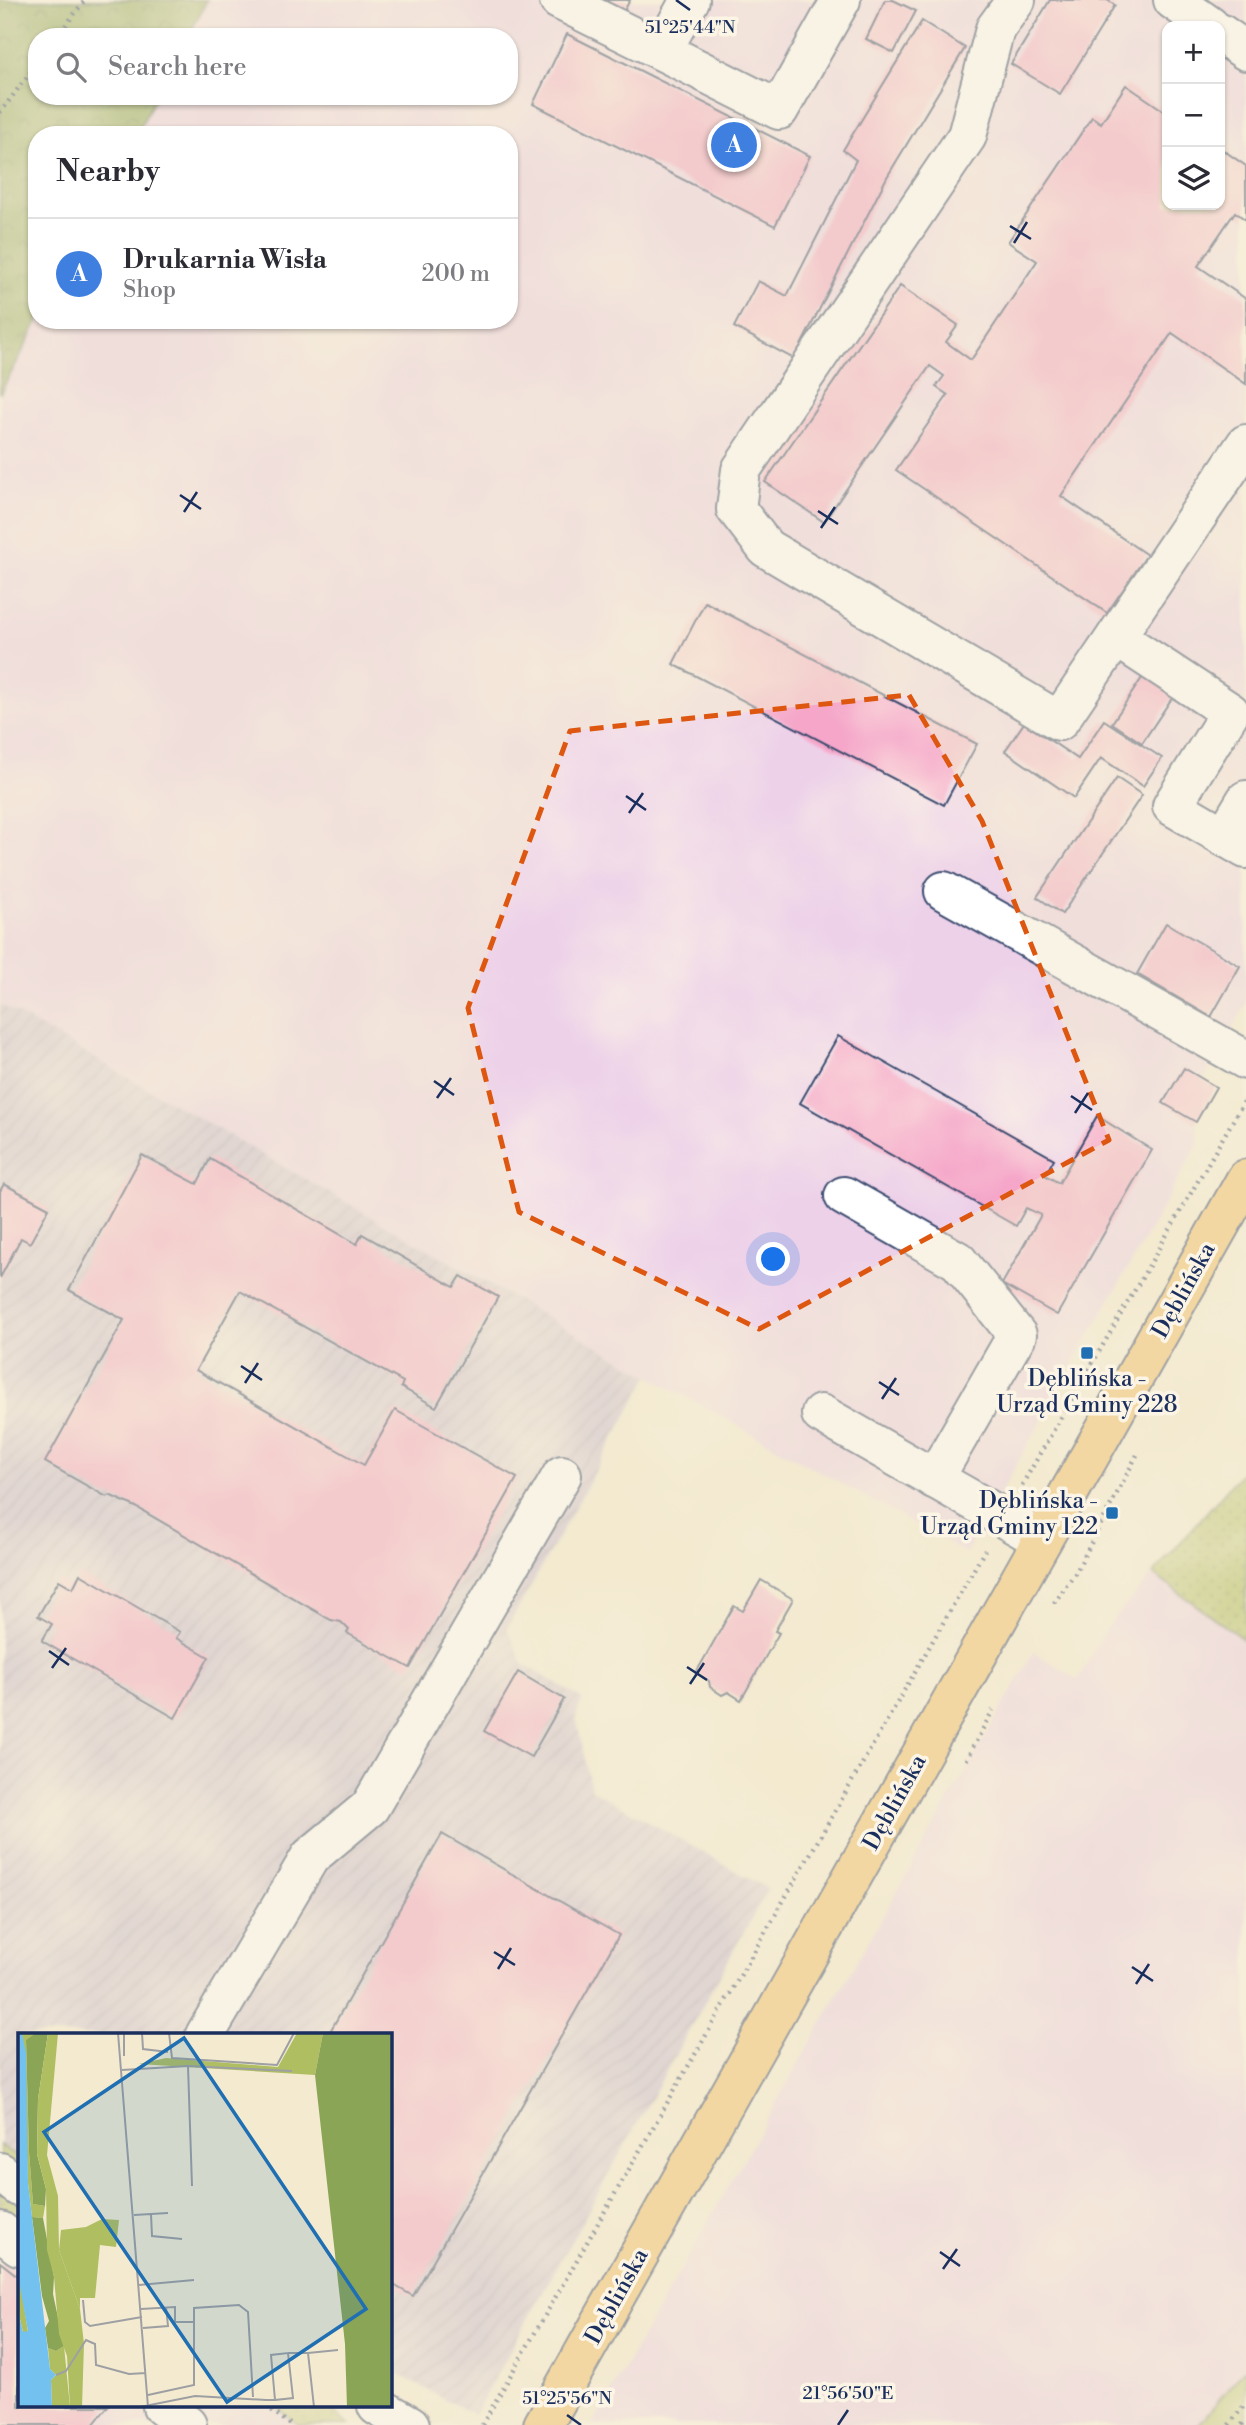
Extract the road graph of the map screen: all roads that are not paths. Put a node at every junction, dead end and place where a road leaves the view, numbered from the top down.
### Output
1 (559, 0) edge
2 (690, 0) edge
3 (841, 0) edge
4 (1016, 0) edge
5 (1173, 0) edge
6 (1203, 21) edge
7 (1225, 36) edge
8 (662, 51) junction
9 (1246, 51) edge
10 (1246, 444) edge
11 (1116, 636) junction
12 (1246, 800) edge
13 (1235, 843) edge
14 (944, 891) dead end
15 (1246, 1060) edge
16 (1246, 1179) edge
17 (844, 1196) dead end
18 (821, 1414) dead end
19 (562, 1475) dead end
20 (934, 1479) junction
21 (1042, 1540) junction
22 (206, 2033) edge
23 (0, 2172) edge
24 (18, 2186) edge
25 (0, 2231) edge
26 (18, 2245) edge
27 (152, 2408) edge
28 (165, 2408) edge
29 (380, 2408) edge
30 (139, 2425) edge
31 (187, 2425) edge
32 (410, 2425) edge
33 (542, 2425) edge

1 - 8 lane
2 - 8 lane
3 - 8 lane
4 - 11 lane
5 - 6 lane
7 - 9 lane
10 - 11 lane
11 - 13 lane
12 - 13 lane
14 - 15 lane
16 - 21 main road, Dęblińska
17 - 20 lane
18 - 20 lane
19 - 22 lane
20 - 21 lane
21 - 33 main road, Dęblińska
23 - 24 lane
25 - 26 lane
27 - 30 lane
28 - 31 lane
29 - 32 lane

